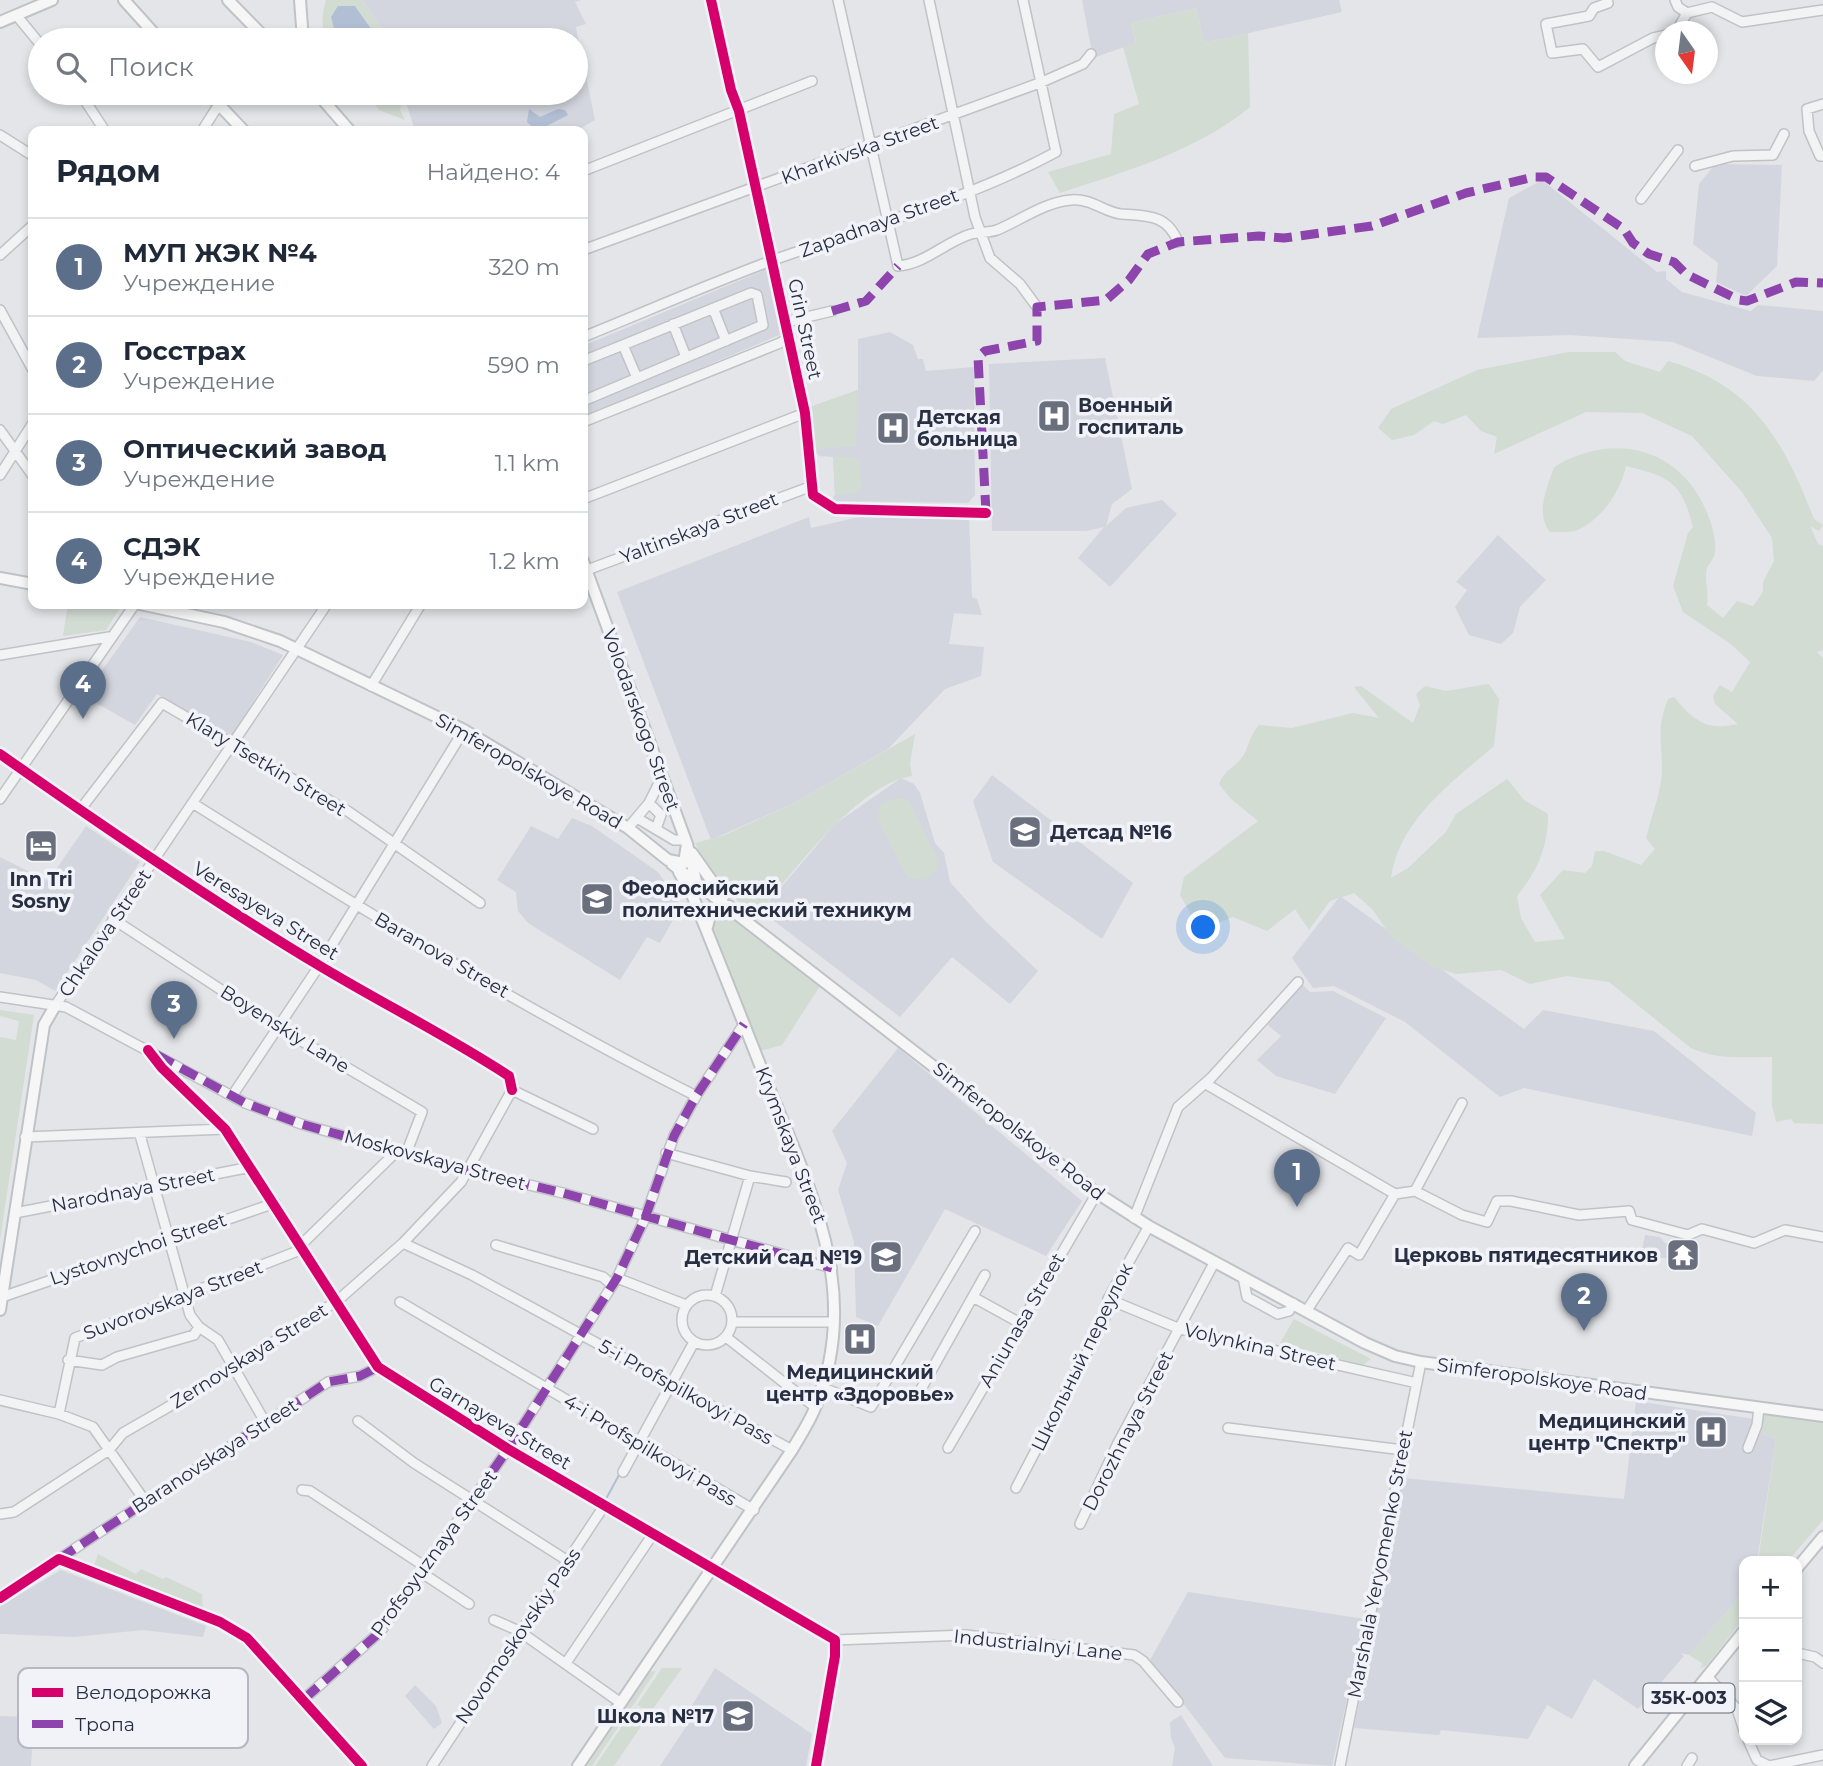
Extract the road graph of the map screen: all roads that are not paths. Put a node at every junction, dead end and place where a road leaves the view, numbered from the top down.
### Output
1 (52, 0) edge
2 (124, 0) edge
3 (228, 0) edge
4 (300, 0) edge
5 (711, 0) edge
6 (838, 0) edge
7 (929, 0) edge
8 (1035, 0) edge
9 (1607, 0) edge
10 (1675, 0) edge
11 (1024, 2) edge
12 (1823, 10) edge
13 (1687, 13) junction
14 (17, 16) junction
15 (1682, 21) edge
16 (0, 22) edge
17 (149, 28) edge
18 (255, 28) edge
19 (302, 28) edge
20 (28, 29) edge
21 (1655, 38) edge
22 (1091, 54) dead end
23 (812, 80) dead end
24 (1042, 82) junction
25 (1823, 104) edge
26 (88, 105) edge
27 (217, 105) edge
28 (220, 105) edge
29 (328, 105) edge
30 (739, 111) junction
31 (953, 115) junction
32 (102, 126) edge
33 (205, 126) edge
34 (239, 126) edge
35 (346, 126) edge
36 (1784, 134) dead end
37 (0, 135) edge
38 (870, 146) junction
39 (1678, 150) dead end
40 (28, 153) edge
41 (1823, 156) edge
42 (1695, 166) dead end
43 (588, 169) edge
44 (755, 188) junction
45 (969, 191) junction
46 (1641, 199) dead end
47 (888, 220) junction
48 (28, 232) edge
49 (982, 234) junction
50 (1178, 242) dead end
51 (588, 248) edge
52 (0, 255) edge
53 (773, 260) junction
54 (1037, 307) dead end
55 (713, 308) junction
56 (0, 310) edge
57 (832, 311) dead end
58 (786, 322) junction
59 (673, 324) junction
60 (588, 335) edge
61 (726, 341) junction
62 (623, 345) junction
63 (686, 357) junction
64 (588, 359) edge
65 (28, 361) edge
66 (637, 378) junction
67 (588, 399) edge
68 (805, 413) junction
69 (588, 420) edge
70 (0, 430) edge
71 (28, 432) edge
72 (16, 453) junction
73 (28, 469) edge
74 (0, 475) edge
75 (812, 486) junction
76 (588, 497) edge
77 (986, 513) dead end
78 (588, 565) edge
79 (588, 574) edge
80 (0, 578) edge
81 (28, 583) edge
82 (133, 609) edge
83 (177, 609) edge
84 (324, 609) edge
85 (418, 609) edge
86 (109, 637) junction
87 (296, 651) junction
88 (0, 655) edge
89 (371, 686) junction
90 (464, 730) junction
91 (235, 743) junction
92 (0, 754) edge
93 (20, 769) junction
94 (662, 777) junction
95 (0, 799) edge
96 (649, 803) junction
97 (194, 804) junction
98 (80, 810) junction
99 (637, 818) junction
100 (628, 828) junction
101 (656, 830) junction
102 (686, 842) junction
103 (396, 845) junction
104 (154, 862) junction
105 (671, 862) junction
106 (695, 880) junction
107 (480, 903) dead end
108 (356, 905) junction
109 (730, 907) junction
110 (113, 919) junction
111 (707, 930) junction
112 (319, 966) junction
113 (1298, 982) dead end
114 (0, 997) edge
115 (55, 1006) junction
116 (744, 1024) junction
117 (278, 1027) junction
118 (148, 1050) junction
119 (1206, 1084) junction
120 (512, 1090) junction
121 (232, 1096) junction
122 (696, 1096) junction
123 (1462, 1103) dead end
124 (225, 1129) junction
125 (593, 1129) dead end
126 (140, 1135) junction
127 (25, 1137) junction
128 (401, 1152) junction
129 (666, 1153) junction
130 (251, 1167) junction
131 (466, 1170) junction
132 (750, 1176) junction
133 (786, 1182) dead end
134 (156, 1185) junction
135 (1415, 1191) junction
136 (1097, 1193) junction
137 (1395, 1194) junction
138 (275, 1203) junction
139 (15, 1213) junction
140 (645, 1217) junction
141 (1134, 1218) junction
142 (1149, 1226) junction
143 (975, 1231) dead end
144 (1823, 1237) edge
145 (171, 1238) junction
146 (403, 1242) junction
147 (730, 1242) junction
148 (496, 1245) dead end
149 (302, 1247) junction
150 (1214, 1263) junction
151 (832, 1268) junction
152 (985, 1275) dead end
153 (2, 1276) edge
154 (1242, 1277) junction
155 (614, 1281) junction
156 (186, 1295) junction
157 (715, 1296) junction
158 (2, 1297) junction
159 (973, 1297) junction
160 (1108, 1298) junction
161 (337, 1301) junction
162 (400, 1301) dead end
163 (1293, 1304) junction
164 (686, 1305) junction
165 (0, 1310) edge
166 (1307, 1310) junction
167 (732, 1322) junction
168 (834, 1322) junction
169 (1020, 1323) junction
170 (199, 1327) junction
171 (1180, 1329) junction
172 (579, 1334) junction
173 (726, 1337) junction
174 (694, 1342) junction
175 (68, 1360) junction
176 (1421, 1362) junction
177 (378, 1367) junction
178 (233, 1368) junction
179 (1417, 1384) junction
180 (672, 1386) junction
181 (821, 1387) junction
182 (547, 1389) junction
183 (916, 1398) dead end
184 (0, 1401) edge
185 (816, 1407) junction
186 (1759, 1408) junction
187 (59, 1413) junction
188 (1823, 1416) edge
189 (358, 1421) dead end
190 (265, 1422) junction
191 (1228, 1428) dead end
192 (639, 1445) junction
193 (948, 1448) dead end
194 (1748, 1448) dead end
195 (508, 1449) junction
196 (109, 1450) junction
197 (792, 1450) junction
198 (1403, 1450) junction
199 (623, 1472) dead end
200 (1016, 1488) dead end
201 (302, 1490) dead end
202 (474, 1499) junction
203 (145, 1502) junction
204 (604, 1506) junction
205 (754, 1510) junction
206 (0, 1514) edge
207 (1080, 1524) dead end
208 (653, 1534) junction
209 (1823, 1537) edge
210 (59, 1559) junction
211 (568, 1561) junction
212 (1802, 1562) edge
213 (422, 1569) junction
214 (713, 1570) junction
215 (0, 1598) edge
216 (469, 1604) dead end
217 (494, 1620) dead end
218 (519, 1631) junction
219 (1739, 1637) edge
220 (835, 1640) junction
221 (1802, 1654) edge
222 (566, 1663) junction
223 (1823, 1663) edge
224 (1707, 1676) junction
225 (304, 1699) junction
226 (1178, 1702) dead end
227 (621, 1703) junction
228 (1739, 1715) edge
229 (1750, 1745) edge
230 (1823, 1755) edge
231 (362, 1766) edge
232 (432, 1766) edge
233 (578, 1766) edge
234 (816, 1766) edge
235 (1340, 1766) edge
236 (1635, 1766) edge
237 (1769, 1766) edge

1 - 14 main road
2 - 17 main road
3 - 18 main road
4 - 19 main road
5 - 30 street, Grin Street
6 - 38 street
7 - 31 street
8 - 11 street
9 - 21 street
10 - 13 street
11 - 24 street
12 - 13 street
13 - 15 street
14 - 16 main road
14 - 20 street
22 - 24 street, Kharkivska Street
23 - 30 street
24 - 31 street, Kharkivska Street
24 - 45 street, Zapadnaya Street
25 - 41 street
26 - 32 street
27 - 33 street
28 - 34 main road
29 - 35 main road
30 - 43 street
30 - 44 street, Grin Street
31 - 38 street, Kharkivska Street
31 - 45 street
36 - 42 street
37 - 40 street
38 - 44 street, Kharkivska Street
38 - 47 street
39 - 46 street
44 - 51 street, Kharkivska Street
44 - 53 street, Grin Street
45 - 47 street, Zapadnaya Street
45 - 49 street
47 - 49 street
47 - 53 street, Zapadnaya Street
48 - 52 street
49 - 50 street
49 - 54 street
53 - 58 street, Grin Street
53 - 60 street, Zapadnaya Street
55 - 59 street
55 - 61 street
55 - 61 street
56 - 65 street
57 - 58 street
58 - 68 street, Grin Street
58 - 69 street
59 - 62 street
59 - 63 street
61 - 63 street
62 - 64 street
62 - 66 street
63 - 66 street
66 - 67 street
68 - 75 street, Grin Street
68 - 76 street
70 - 72 street
71 - 72 street
72 - 73 street
72 - 74 street
75 - 77 street
75 - 78 street, Yaltinskaya Street
79 - 94 main road, Volodarskogo Street
80 - 81 main road
82 - 86 street
83 - 87 main road, Simferopolskoye Road
84 - 87 street, Chkalova Street
85 - 89 street
86 - 88 street
86 - 93 street
87 - 89 main road, Simferopolskoye Road
87 - 91 street, Chkalova Street
89 - 90 main road, Simferopolskoye Road
90 - 100 main road, Simferopolskoye Road
90 - 103 street
91 - 97 street, Chkalova Street
91 - 98 street, Klary Tsetkin Street
91 - 103 street, Klary Tsetkin Street
92 - 93 street, Veresayeva Street
93 - 95 street
93 - 98 street, Veresayeva Street
94 - 96 street
94 - 102 main road, Volodarskogo Street
96 - 99 street
96 - 101 street
97 - 104 street, Chkalova Street
97 - 108 street, Baranova Street
98 - 104 street, Veresayeva Street
99 - 100 street
99 - 101 street
100 - 105 main road, Simferopolskoye Road
101 - 102 street
102 - 105 main road
102 - 106 main road, Volodarskogo Street
102 - 109 main road
103 - 107 street, Klary Tsetkin Street
103 - 108 street
104 - 110 street, Chkalova Street
104 - 112 street, Veresayeva Street
105 - 106 main road, Simferopolskoye Road
105 - 111 main road
106 - 109 main road, Simferopolskoye Road
106 - 111 main road, Krymskaya Street
108 - 112 street
108 - 122 street, Baranova Street
109 - 111 main road
109 - 136 main road, Simferopolskoye Road
110 - 115 street, Chkalova Street
110 - 117 street, Boyenskiy Lane
111 - 116 main road, Krymskaya Street
112 - 117 street
112 - 120 street, Veresayeva Street
113 - 119 street
114 - 115 street, Moskovskaya Street
115 - 118 street, Moskovskaya Street
115 - 127 main road, Chkalova Street
116 - 122 street, Profsoyuznaya Street
116 - 151 main road, Krymskaya Street
117 - 121 street
117 - 128 street, Boyenskiy Lane
118 - 121 street, Moskovskaya Street
118 - 124 street, Garnayeva Street
119 - 137 street
119 - 141 street
120 - 125 street
120 - 131 street, Zernovskaya Street
121 - 128 street, Moskovskaya Street
122 - 129 street, Profsoyuznaya Street
123 - 135 street
124 - 126 street
124 - 130 street, Garnayeva Street
126 - 127 street
126 - 134 street
127 - 139 main road, Chkalova Street
128 - 131 street, Moskovskaya Street
128 - 149 street, Suvorovskaya Street
129 - 132 street
129 - 140 street, Profsoyuznaya Street
130 - 134 street, Narodnaya Street
130 - 138 street, Garnayeva Street
131 - 140 street, Moskovskaya Street
131 - 146 street, Zernovskaya Street
132 - 133 street
132 - 147 street
134 - 139 street, Narodnaya Street
134 - 145 street
135 - 137 street
135 - 144 street
136 - 141 main road, Simferopolskoye Road
136 - 169 street, Aniunasa Street
137 - 166 street
138 - 145 street, Lystovnychoi Street
138 - 149 street, Garnayeva Street
139 - 153 main road, Chkalova Street
140 - 147 street, Moskovskaya Street
140 - 155 street, Profsoyuznaya Street
141 - 142 main road, Simferopolskoye Road
142 - 150 main road, Simferopolskoye Road
142 - 160 street, Школьный переулок
143 - 181 street
145 - 156 street
145 - 158 street, Lystovnychoi Street
146 - 161 street, Zernovskaya Street
146 - 172 street, 5-i Profspilkovyi Pass
147 - 151 street, Moskovskaya Street
147 - 157 street
148 - 155 street
149 - 156 street, Suvorovskaya Street
149 - 161 street, Garnayeva Street
150 - 154 main road, Simferopolskoye Road
150 - 171 street, Dorozhnaya Street
151 - 168 main road, Krymskaya Street
152 - 159 street
153 - 158 main road, Chkalova Street
154 - 163 main road, Simferopolskoye Road
154 - 163 street
155 - 164 street
155 - 172 street, Profsoyuznaya Street
156 - 170 street
156 - 175 street, Suvorovskaya Street
157 - 164 street
157 - 167 street
158 - 165 main road, Chkalova Street
159 - 169 street
159 - 183 street
160 - 171 street, Volynkina Street
160 - 200 street, Школьный переулок
161 - 177 street, Garnayeva Street
161 - 178 street, Zernovskaya Street
162 - 182 street, 4-i Profspilkovyi Pass
163 - 166 main road, Simferopolskoye Road
164 - 174 street
166 - 176 main road, Simferopolskoye Road
167 - 168 street
167 - 173 street
168 - 181 main road, Krymskaya Street
169 - 193 street, Aniunasa Street
170 - 175 street
170 - 178 street
171 - 179 street, Volynkina Street
171 - 207 street, Dorozhnaya Street
172 - 180 street, 5-i Profspilkovyi Pass
172 - 182 street, Profsoyuznaya Street
173 - 174 street
173 - 185 street
174 - 180 street
175 - 187 street, Suvorovskaya Street
176 - 179 street, Marshala Yeryomenko Street
176 - 186 main road, Simferopolskoye Road
177 - 190 street, Baranovskaya Street
177 - 195 street, Garnayeva Street
178 - 190 street
178 - 196 street, Zernovskaya Street
179 - 198 street, Marshala Yeryomenko Street
180 - 192 street
180 - 197 street, 5-i Profspilkovyi Pass
181 - 185 main road, Krymskaya Street
182 - 192 street, 4-i Profspilkovyi Pass
182 - 195 street, Profsoyuznaya Street
184 - 187 street
185 - 197 main road, Krymskaya Street
186 - 188 main road, Simferopolskoye Road
186 - 194 street
187 - 196 street
189 - 202 street
190 - 203 street, Baranovskaya Street
191 - 198 street
192 - 199 street
192 - 205 street, 4-i Profspilkovyi Pass
195 - 202 street, Profsoyuznaya Street
195 - 204 street, Garnayeva Street
196 - 203 street
196 - 206 street, Zernovskaya Street
197 - 205 main road, Krymskaya Street
198 - 235 street, Marshala Yeryomenko Street
201 - 213 street
202 - 211 street
202 - 213 street, Profsoyuznaya Street
203 - 210 street, Baranovskaya Street
204 - 208 street, Garnayeva Street
204 - 211 street, Novomoskovskiy Pass
205 - 214 main road, Krymskaya Street
208 - 214 street, Garnayeva Street
208 - 222 street
209 - 212 main road
210 - 215 street, Baranovskaya Street
210 - 225 street
211 - 218 street, Novomoskovskiy Pass
213 - 216 street
213 - 225 street, Profsoyuznaya Street
214 - 220 street, Garnayeva Street
214 - 227 main road, Krymskaya Street
217 - 218 street
218 - 222 street
218 - 232 street, Novomoskovskiy Pass
219 - 224 main road, 35К-003
220 - 226 street, Industrialnyi Lane
220 - 234 street
221 - 223 street
222 - 227 street
224 - 228 street
224 - 236 main road, 35К-003
225 - 231 street
227 - 233 main road, Krymskaya Street
229 - 237 street
230 - 237 street

